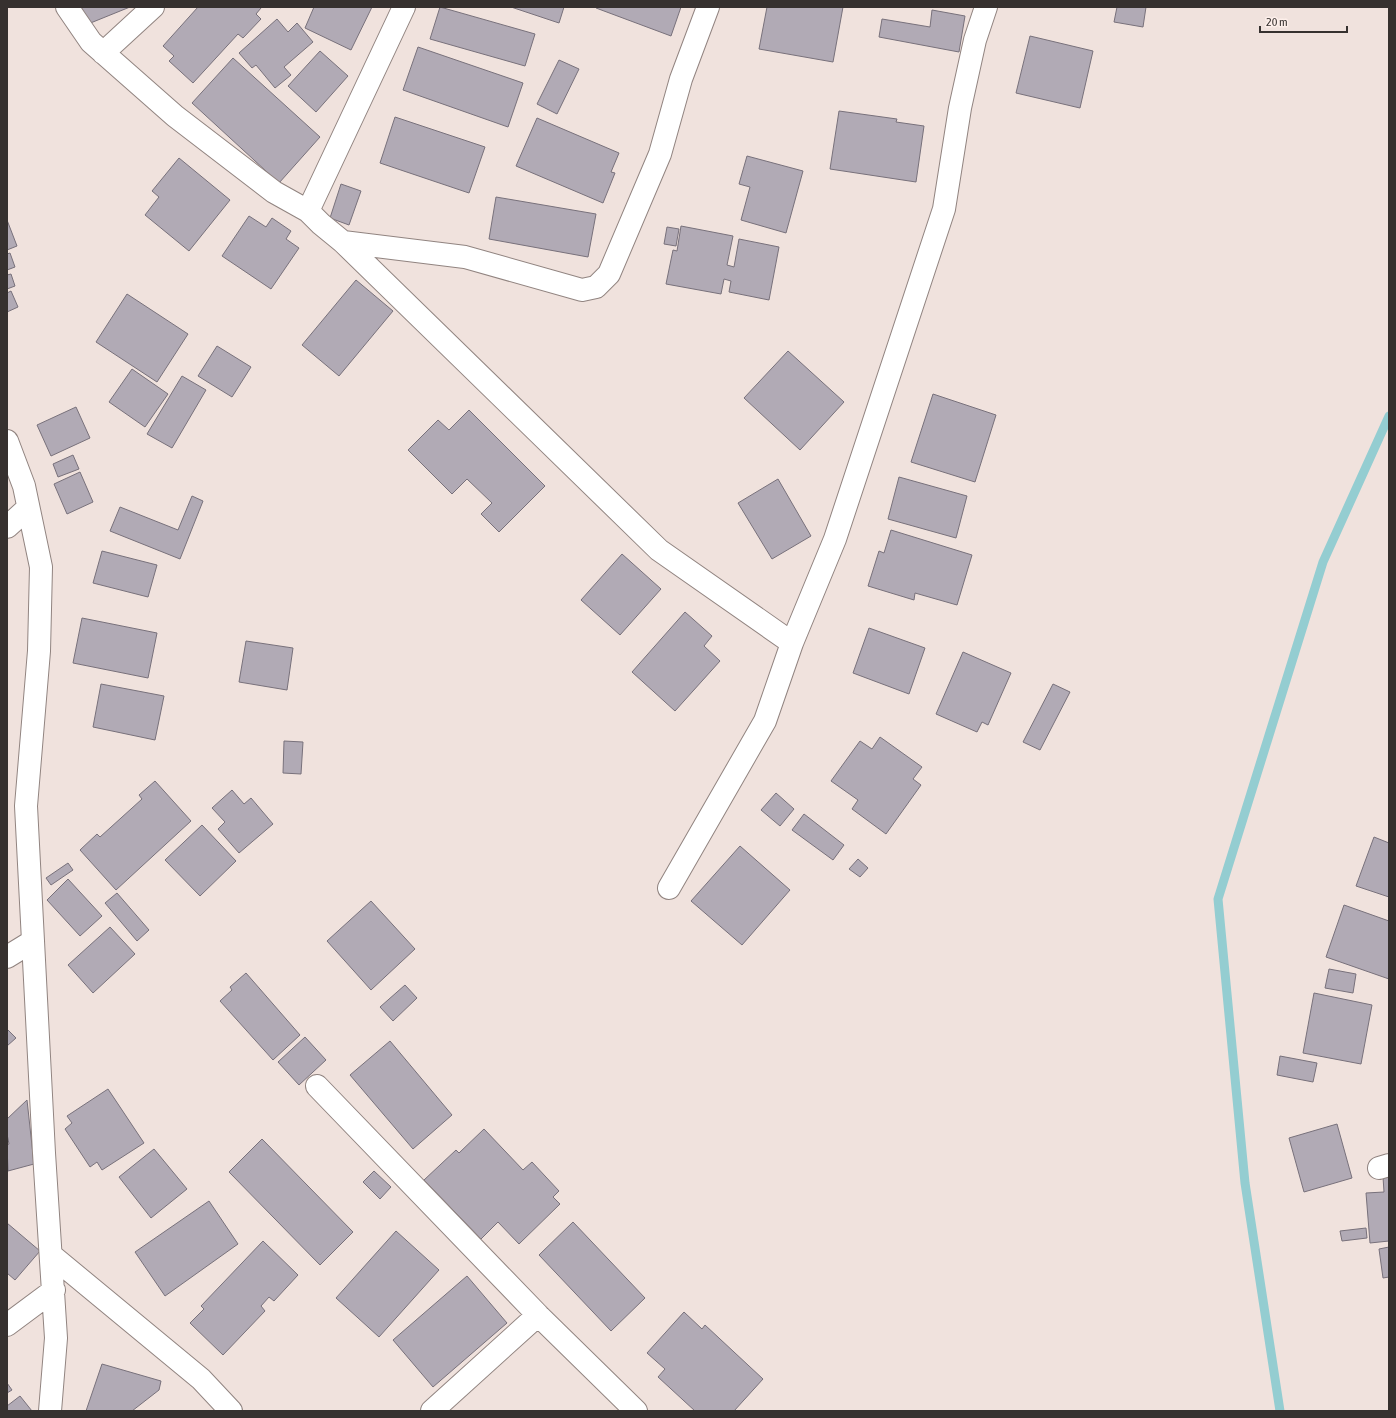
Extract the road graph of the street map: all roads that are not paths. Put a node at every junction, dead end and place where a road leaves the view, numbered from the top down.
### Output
1 (67, 7) edge
2 (153, 7) edge
3 (404, 7) edge
4 (708, 7) edge
5 (986, 7) edge
6 (103, 53) junction
7 (308, 211) junction
8 (343, 242) junction
9 (7, 440) edge
10 (28, 508) junction
11 (7, 527) edge
12 (792, 643) junction
13 (669, 888) dead end
14 (33, 941) junction
15 (7, 957) edge
16 (317, 1086) dead end
17 (51, 1255) junction
18 (54, 1290) junction
19 (538, 1315) junction
20 (7, 1325) edge
21 (50, 1411) edge
22 (231, 1411) edge
23 (432, 1411) edge
24 (636, 1411) edge

1 - 6 street
2 - 6 street
3 - 7 street
4 - 8 street
5 - 12 street
6 - 7 street
7 - 8 street
8 - 12 street
9 - 10 street
10 - 11 street
10 - 14 street
12 - 13 street
14 - 15 street
14 - 17 street
16 - 19 street
17 - 18 street
17 - 22 street
18 - 20 street
18 - 21 street
19 - 23 street
19 - 24 street

